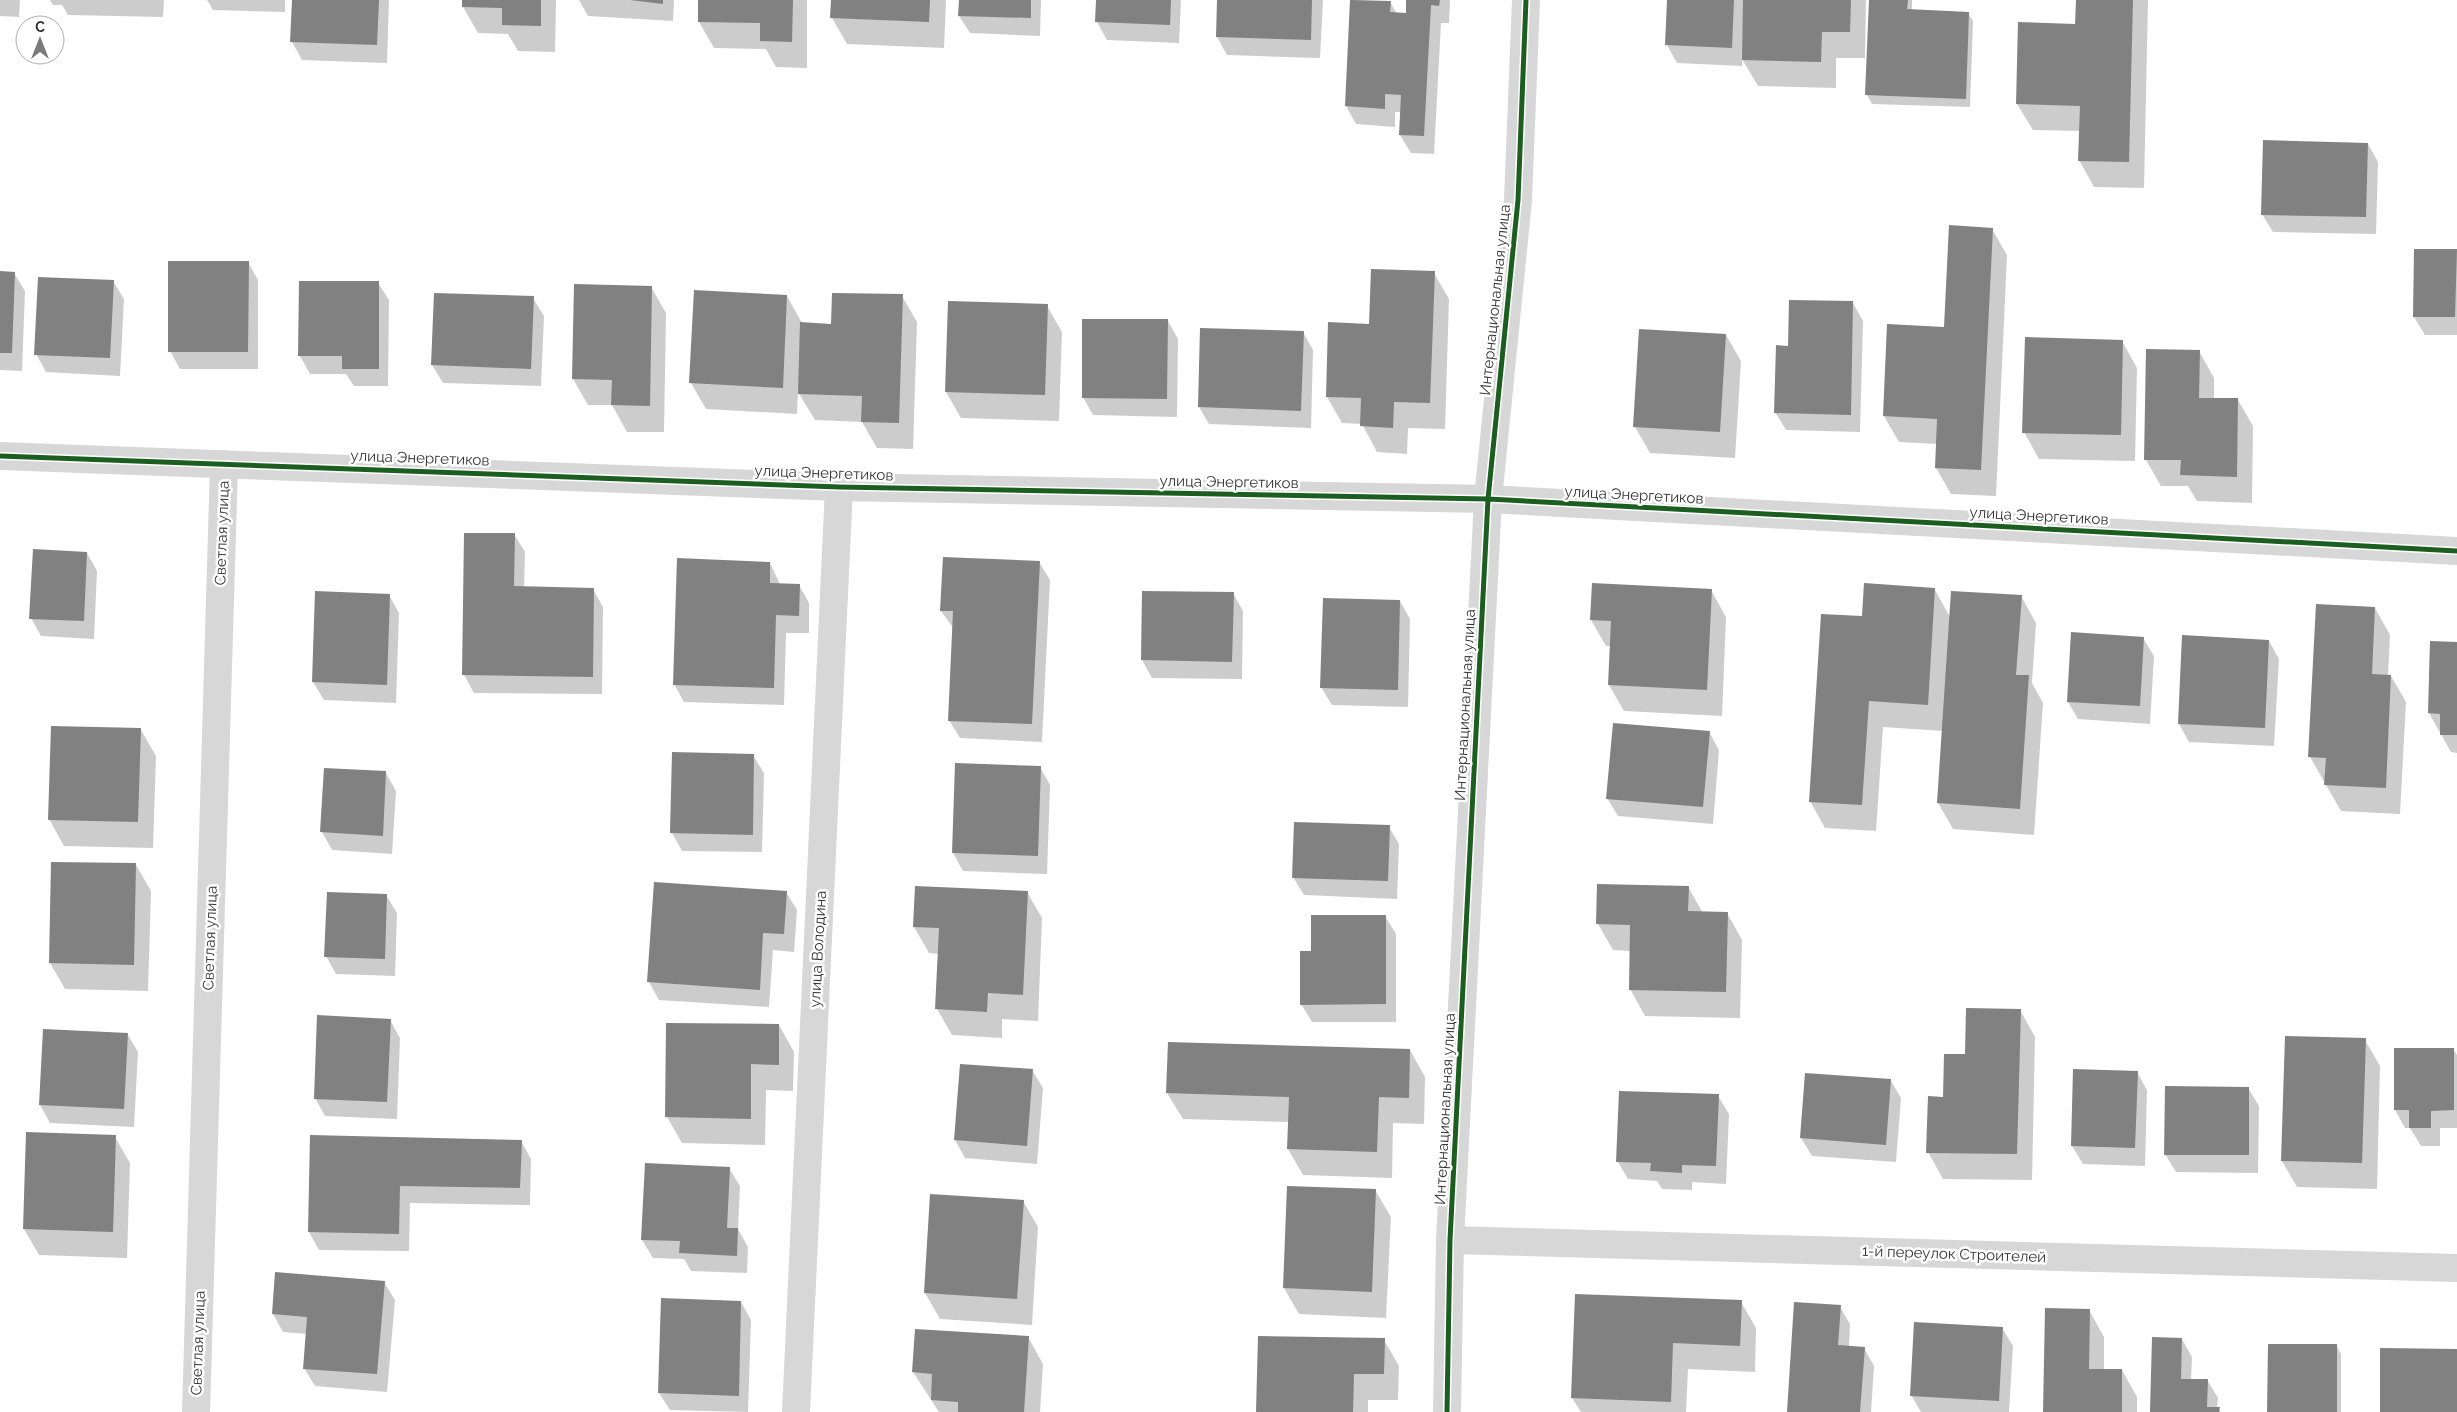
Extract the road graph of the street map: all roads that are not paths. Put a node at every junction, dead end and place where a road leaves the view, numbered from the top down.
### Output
1 (1526, 0) edge
2 (0, 456) edge
3 (224, 464) junction
4 (839, 487) junction
5 (1488, 500) junction
6 (2457, 551) edge
7 (1450, 1240) junction
8 (2457, 1268) edge
9 (196, 1412) edge
10 (796, 1412) edge
11 (1447, 1412) edge

1 - 5 street, Интернациональная улица
2 - 3 street, улица Энергетиков
3 - 4 street, улица Энергетиков
3 - 9 street, Светлая улица
4 - 5 street, улица Энергетиков
4 - 10 street, улица Володина
5 - 6 street, улица Энергетиков
5 - 7 street, Интернациональная улица
7 - 8 street, 1-й переулок Строителей
7 - 11 street, Интернациональная улица

